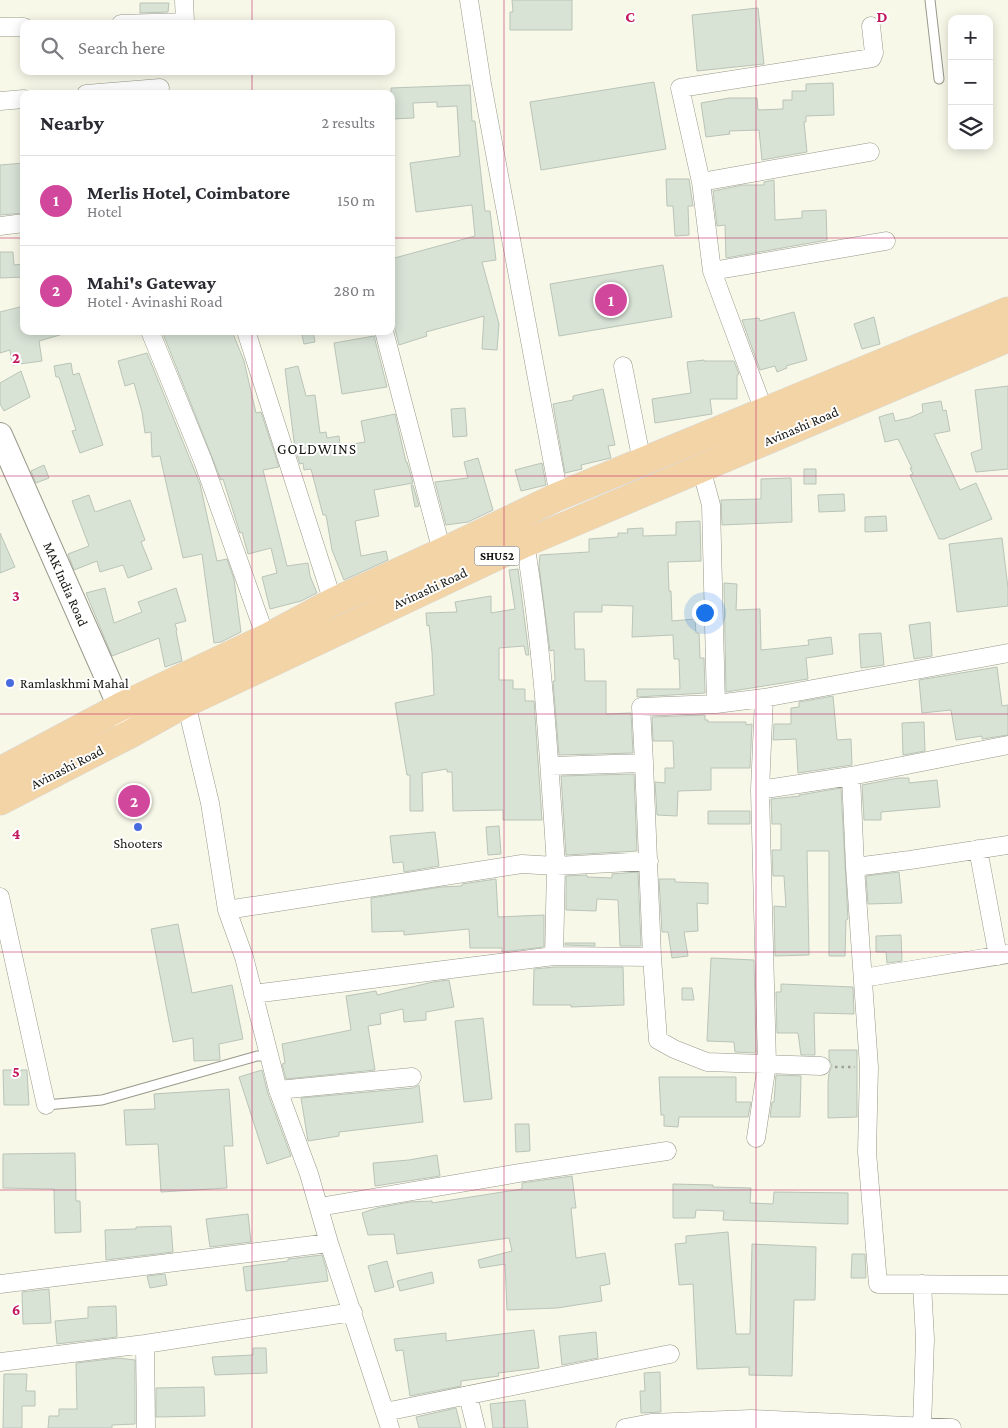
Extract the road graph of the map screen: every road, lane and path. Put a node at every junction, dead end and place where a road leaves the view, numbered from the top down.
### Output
1 (184, 0) edge
2 (469, 0) edge
3 (930, 0) edge
4 (185, 20) edge
5 (871, 26) dead end
6 (0, 27) edge
7 (20, 27) edge
8 (939, 79) dead end
9 (160, 88) dead end
10 (135, 90) edge
11 (20, 99) edge
12 (0, 101) edge
13 (870, 152) dead end
14 (701, 182) junction
15 (20, 224) edge
16 (0, 226) edge
17 (886, 241) dead end
18 (712, 271) junction
19 (1008, 311) edge
20 (152, 335) edge
21 (247, 335) edge
22 (385, 335) edge
23 (1008, 338) edge
24 (623, 366) dead end
25 (764, 411) junction
26 (0, 435) edge
27 (642, 462) junction
28 (701, 468) junction
29 (559, 496) junction
30 (525, 543) junction
31 (442, 552) junction
32 (333, 602) junction
33 (266, 638) junction
34 (1008, 653) edge
35 (764, 698) junction
36 (186, 703) junction
37 (716, 704) junction
38 (120, 707) junction
39 (132, 733) junction
40 (1008, 745) edge
41 (644, 763) junction
42 (550, 766) junction
43 (0, 771) edge
44 (851, 776) junction
45 (760, 790) junction
46 (0, 801) edge
47 (1008, 845) edge
48 (978, 849) junction
49 (648, 861) junction
50 (556, 866) junction
51 (855, 867) junction
52 (0, 898) edge
53 (227, 910) junction
54 (1003, 955) edge
55 (554, 956) junction
56 (652, 957) junction
57 (863, 978) junction
58 (253, 994) junction
59 (268, 1056) junction
60 (767, 1064) junction
61 (820, 1066) joint
62 (869, 1067) junction
63 (412, 1076) dead end
64 (278, 1090) junction
65 (46, 1105) joint
66 (756, 1138) dead end
67 (667, 1151) dead end
68 (320, 1207) junction
69 (329, 1243) junction
70 (0, 1284) edge
71 (922, 1284) junction
72 (1008, 1285) edge
73 (353, 1312) junction
74 (145, 1344) junction
75 (670, 1354) dead end
76 (0, 1362) edge
77 (468, 1395) junction
78 (387, 1420) edge
79 (751, 1424) edge
80 (922, 1427) edge
81 (146, 1428) edge
82 (476, 1428) edge
83 (625, 1428) edge
84 (952, 1428) edge

1 - 4 street
2 - 29 street
3 - 8 lane
5 - 14 street
6 - 7 street
9 - 10 street
11 - 12 street
13 - 14 street
14 - 18 street
15 - 16 street
17 - 18 street
18 - 25 street
19 - 25 main road, Avinashi Road / SHU52
20 - 33 street
21 - 32 street
22 - 31 street
23 - 28 main road, Avinashi Road / SHU52
24 - 27 street
25 - 27 main road, Avinashi Road / SHU52
26 - 38 street, MAK India Road
27 - 29 main road, Avinashi Road / SHU52
28 - 30 main road, Avinashi Road / SHU52
28 - 37 street
29 - 31 main road, Avinashi Road / SHU52
30 - 36 main road, Avinashi Road / SHU52
30 - 42 street
31 - 32 main road, Avinashi Road / SHU52
32 - 33 main road, Avinashi Road / SHU52
33 - 38 main road, Avinashi Road / SHU52
34 - 35 street
35 - 37 street
35 - 45 street
36 - 39 main road, Avinashi Road / SHU52
36 - 53 street
37 - 41 street
38 - 39 street, MAK India Road
38 - 43 main road, Avinashi Road / SHU52
39 - 46 main road, Avinashi Road / SHU52
40 - 44 street
41 - 42 street
41 - 49 street
42 - 50 street
44 - 45 street
44 - 51 street
45 - 60 street
47 - 48 street
48 - 51 street
48 - 54 street
49 - 50 street
49 - 56 street
50 - 53 street
50 - 55 street
51 - 57 street
52 - 65 street
53 - 58 street
54 - 57 street
55 - 56 street
55 - 58 street
56 - 60 street
57 - 62 street
58 - 59 street
59 - 64 street
59 - 65 lane
60 - 61 street
60 - 66 street
61 - 62 path
62 - 71 street
63 - 64 street
64 - 68 street
67 - 68 street
68 - 69 street
69 - 70 street
69 - 73 street
71 - 72 street
71 - 80 street
73 - 74 street
73 - 78 street
74 - 76 street
74 - 81 street
75 - 77 street
77 - 78 street
77 - 82 street
79 - 80 street
79 - 83 street
80 - 84 street

